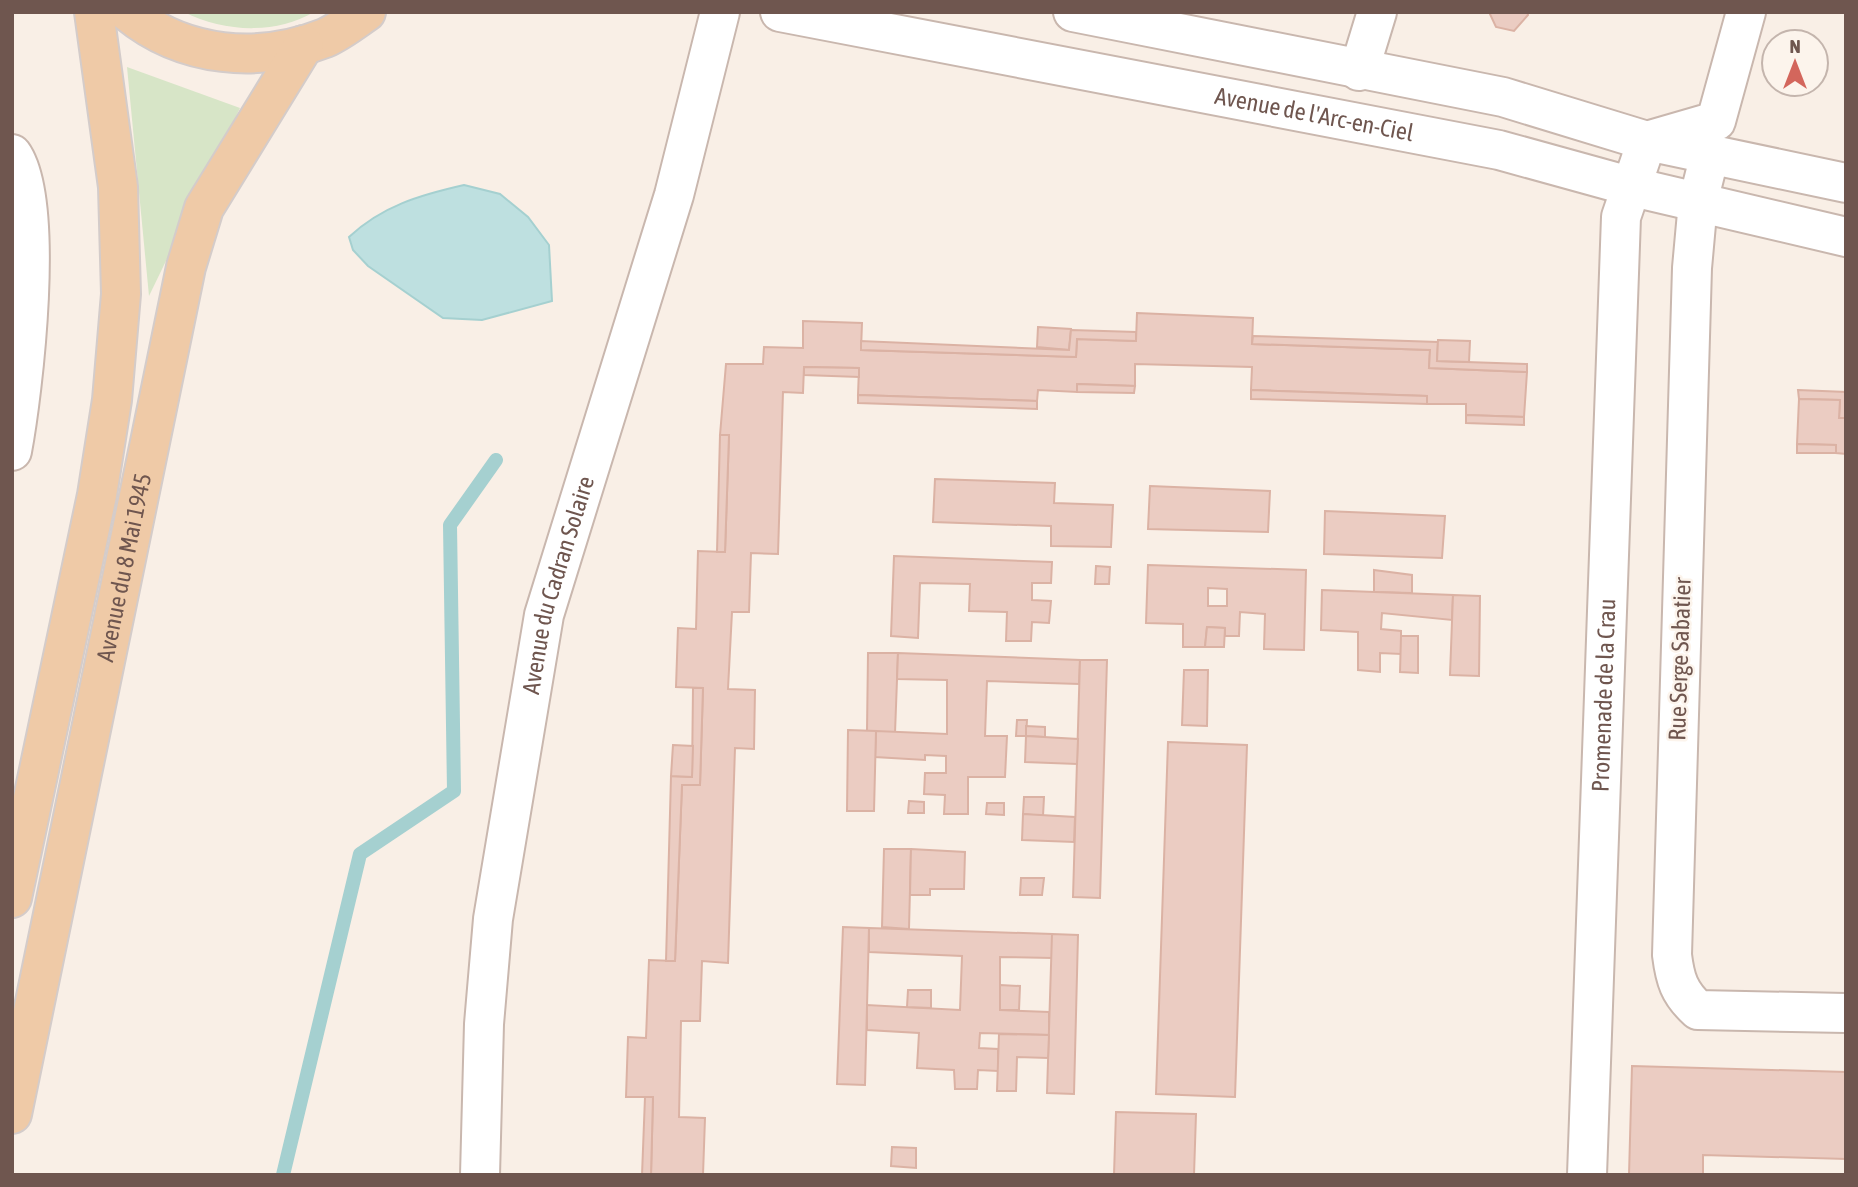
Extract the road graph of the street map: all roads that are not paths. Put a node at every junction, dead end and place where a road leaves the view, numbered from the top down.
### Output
1 (93, 12) edge
2 (128, 12) edge
3 (366, 12) edge
4 (720, 12) edge
5 (780, 12) edge
6 (1073, 12) edge
7 (1377, 12) edge
8 (1745, 12) edge
9 (304, 45) junction
10 (1359, 71) junction
11 (1647, 141) junction
12 (12, 154) edge
13 (1710, 154) junction
14 (1846, 183) edge
15 (1627, 202) junction
16 (1698, 202) junction
17 (1846, 237) edge
18 (12, 451) edge
19 (12, 898) edge
20 (1846, 1013) edge
21 (12, 1114) edge
22 (480, 1175) edge
23 (1587, 1175) edge

1 - 19 main road, Avenue du 8 Mai 1945
2 - 9 main road
3 - 9 main road
4 - 22 street, Avenue du Cadran Solaire
5 - 15 street, Avenue de l'Arc-en-Ciel
6 - 10 street
7 - 10 street
8 - 11 street
9 - 21 main road, Avenue du 8 Mai 1945
10 - 11 street
11 - 13 street
11 - 15 street, Promenade de la Crau
12 - 18 street
13 - 14 street
13 - 16 street, Rue Serge Sabatier
15 - 16 street, Avenue de l'Arc-en-Ciel
15 - 23 street, Promenade de la Crau
16 - 17 street, Avenue de l'Arc-en-Ciel
16 - 20 street, Rue Serge Sabatier

